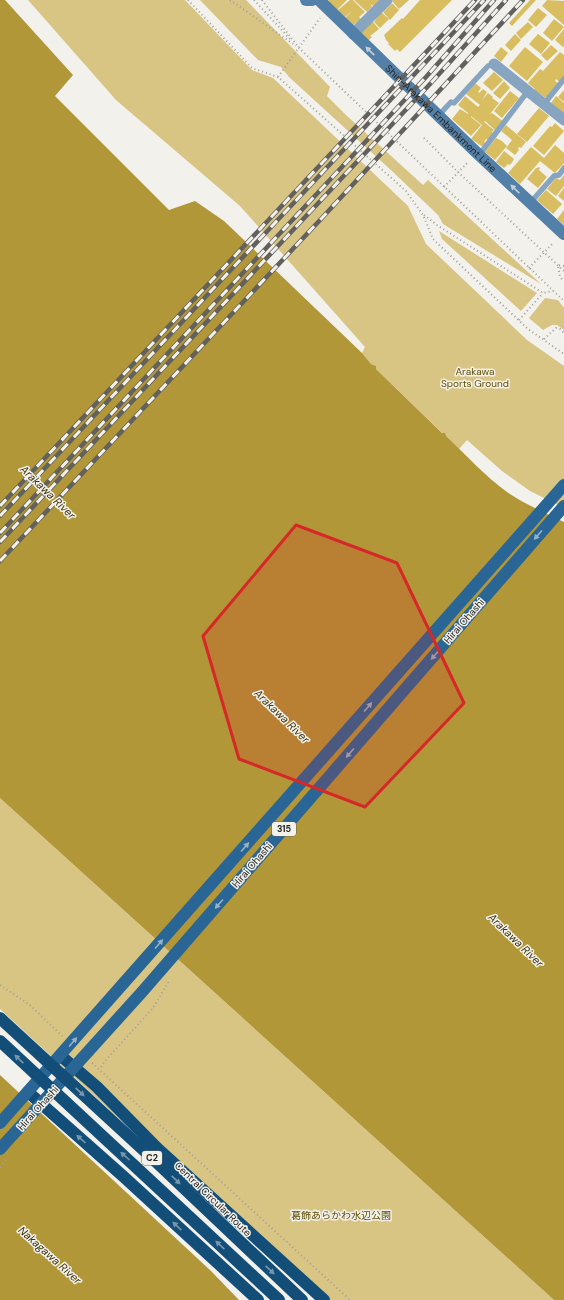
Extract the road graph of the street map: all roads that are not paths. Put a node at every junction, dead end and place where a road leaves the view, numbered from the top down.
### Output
1 (306, 0) edge
2 (312, 0) edge
3 (387, 0) edge
4 (323, 4) edge
5 (353, 34) junction
6 (494, 64) joint
7 (564, 79) edge
8 (528, 91) junction
9 (544, 104) junction
10 (438, 116) junction
11 (564, 120) edge
12 (477, 154) junction
13 (564, 168) edge
14 (530, 203) junction
15 (563, 234) edge
16 (564, 485) edge
17 (564, 506) edge
18 (0, 1018) edge
19 (0, 1041) edge
20 (61, 1056) junction
21 (75, 1068) junction
22 (28, 1092) junction
23 (41, 1104) junction
24 (0, 1123) edge
25 (0, 1150) edge
26 (258, 1300) edge
27 (279, 1300) edge
28 (302, 1300) edge
29 (324, 1300) edge

1 - 2 main road
3 - 5 street
4 - 5 main road, Shin-Arakawa Embankment Line
10 -> 5 main road, Shin-Arakawa Embankment Line
6 - 8 street
6 - 10 lane
7 - 9 lane
8 - 9 street
8 - 12 lane
9 - 11 street
10 - 12 main road, Shin-Arakawa Embankment Line
14 -> 12 main road, Shin-Arakawa Embankment Line
13 - 14 lane
14 - 15 main road, Shin-Arakawa Embankment Line
20 -> 16 main road, Hirai Ohashi / 315, bridge
17 -> 21 main road, Hirai Ohashi / 315, bridge
18 -> 28 highway, Central Circular Route / C2, bridge
27 -> 19 highway, C2, bridge
20 - 21 highway
20 - 22 main road, Hirai Ohashi / 315, bridge
21 - 23 main road, Hirai Ohashi / 315, bridge
21 - 29 highway
22 - 23 highway
22 - 24 main road, Hirai Ohashi / 315, bridge
23 - 25 main road, Hirai Ohashi / 315, bridge
26 -> 23 highway

